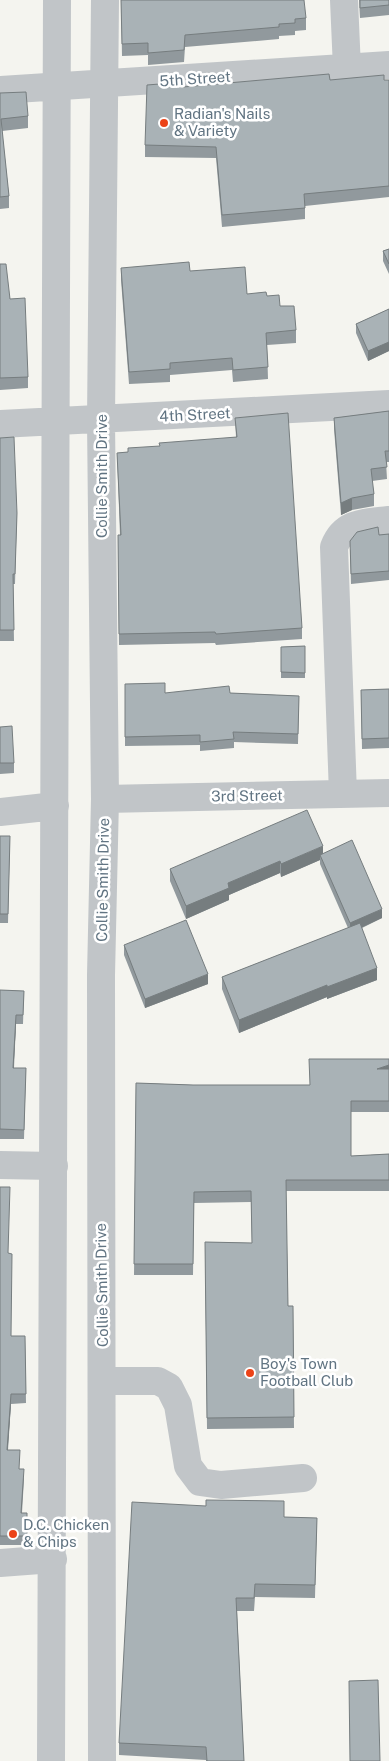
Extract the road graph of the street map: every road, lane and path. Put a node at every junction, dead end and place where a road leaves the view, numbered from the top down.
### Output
1 (57, 0) edge
2 (105, 0) edge
3 (344, 0) edge
4 (389, 65) edge
5 (347, 68) junction
6 (105, 84) junction
7 (57, 88) junction
8 (0, 90) edge
9 (389, 404) edge
10 (101, 420) junction
11 (56, 421) junction
12 (0, 424) edge
13 (389, 520) edge
14 (389, 793) edge
15 (343, 794) junction
16 (105, 799) junction
17 (55, 806) junction
18 (0, 812) edge
19 (0, 1165) edge
20 (54, 1166) junction
21 (103, 1382) junction
22 (303, 1478) dead end
23 (53, 1559) junction
24 (0, 1563) edge
25 (51, 1761) edge
26 (102, 1761) edge

1 - 7 street
2 - 6 street, Collie Smith Drive
3 - 5 street
4 - 5 street, 5th Street
5 - 6 street, 5th Street
6 - 7 street, 5th Street
6 - 10 street, Collie Smith Drive
7 - 8 street, 5th Street
7 - 11 street
9 - 10 street, 4th Street
10 - 11 street, 4th Street
10 - 16 street, Collie Smith Drive
11 - 12 street, 4th Street
11 - 17 street
13 - 15 street
14 - 15 street, 3rd Street
15 - 16 street, 3rd Street
16 - 21 street, Collie Smith Drive
17 - 18 street
17 - 20 street
19 - 20 street
20 - 23 street
21 - 22 street
21 - 26 street, Collie Smith Drive
23 - 24 street
23 - 25 street

